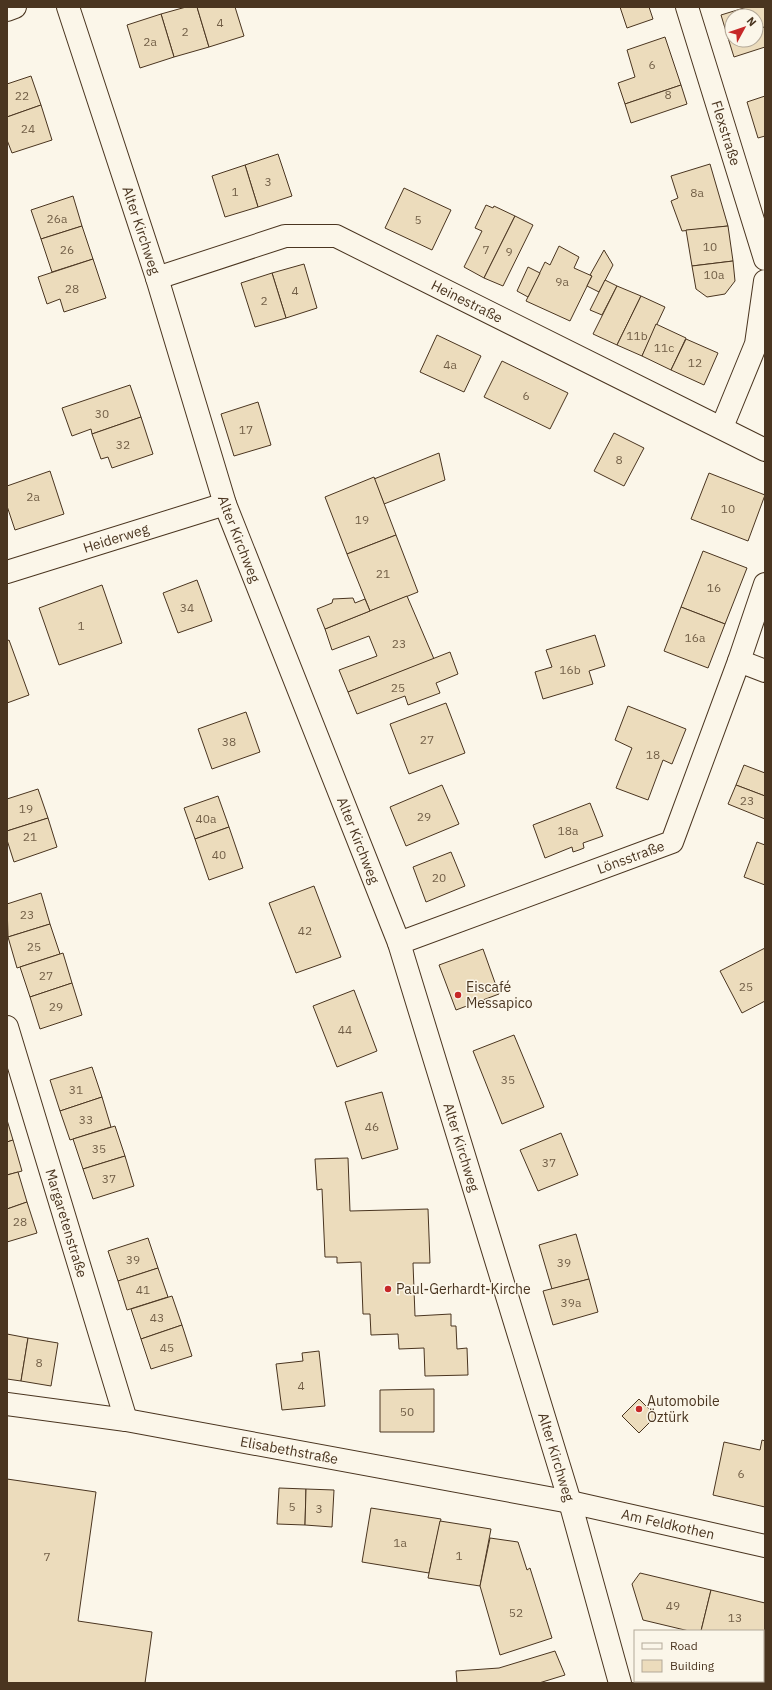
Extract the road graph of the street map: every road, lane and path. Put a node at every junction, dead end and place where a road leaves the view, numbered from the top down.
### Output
1 (15, 7) edge
2 (68, 7) edge
3 (687, 7) edge
4 (7, 10) edge
5 (765, 259) edge
6 (157, 278) junction
7 (765, 281) edge
8 (722, 427) junction
9 (765, 450) edge
10 (225, 504) junction
11 (7, 572) edge
12 (765, 584) edge
13 (739, 661) junction
14 (765, 671) edge
15 (399, 943) junction
16 (7, 1026) edge
17 (7, 1404) edge
18 (126, 1420) junction
19 (570, 1502) junction
20 (765, 1546) edge
21 (620, 1683) edge

1 - 4 street
2 - 6 street, Alter Kirchweg
3 - 5 street, Flexstraße
6 - 8 street, Heinestraße
6 - 10 street, Alter Kirchweg
7 - 8 street
8 - 9 street, Heinestraße
10 - 11 street, Heiderweg
10 - 15 street, Alter Kirchweg
12 - 13 street, Lönsstraße
13 - 14 street
13 - 15 street, Lönsstraße
15 - 19 street, Alter Kirchweg
16 - 18 street, Margaretenstraße
17 - 18 street, Elisabethstraße
18 - 19 street, Elisabethstraße
19 - 20 street, Am Feldkothen
19 - 21 street, Alter Kirchweg

